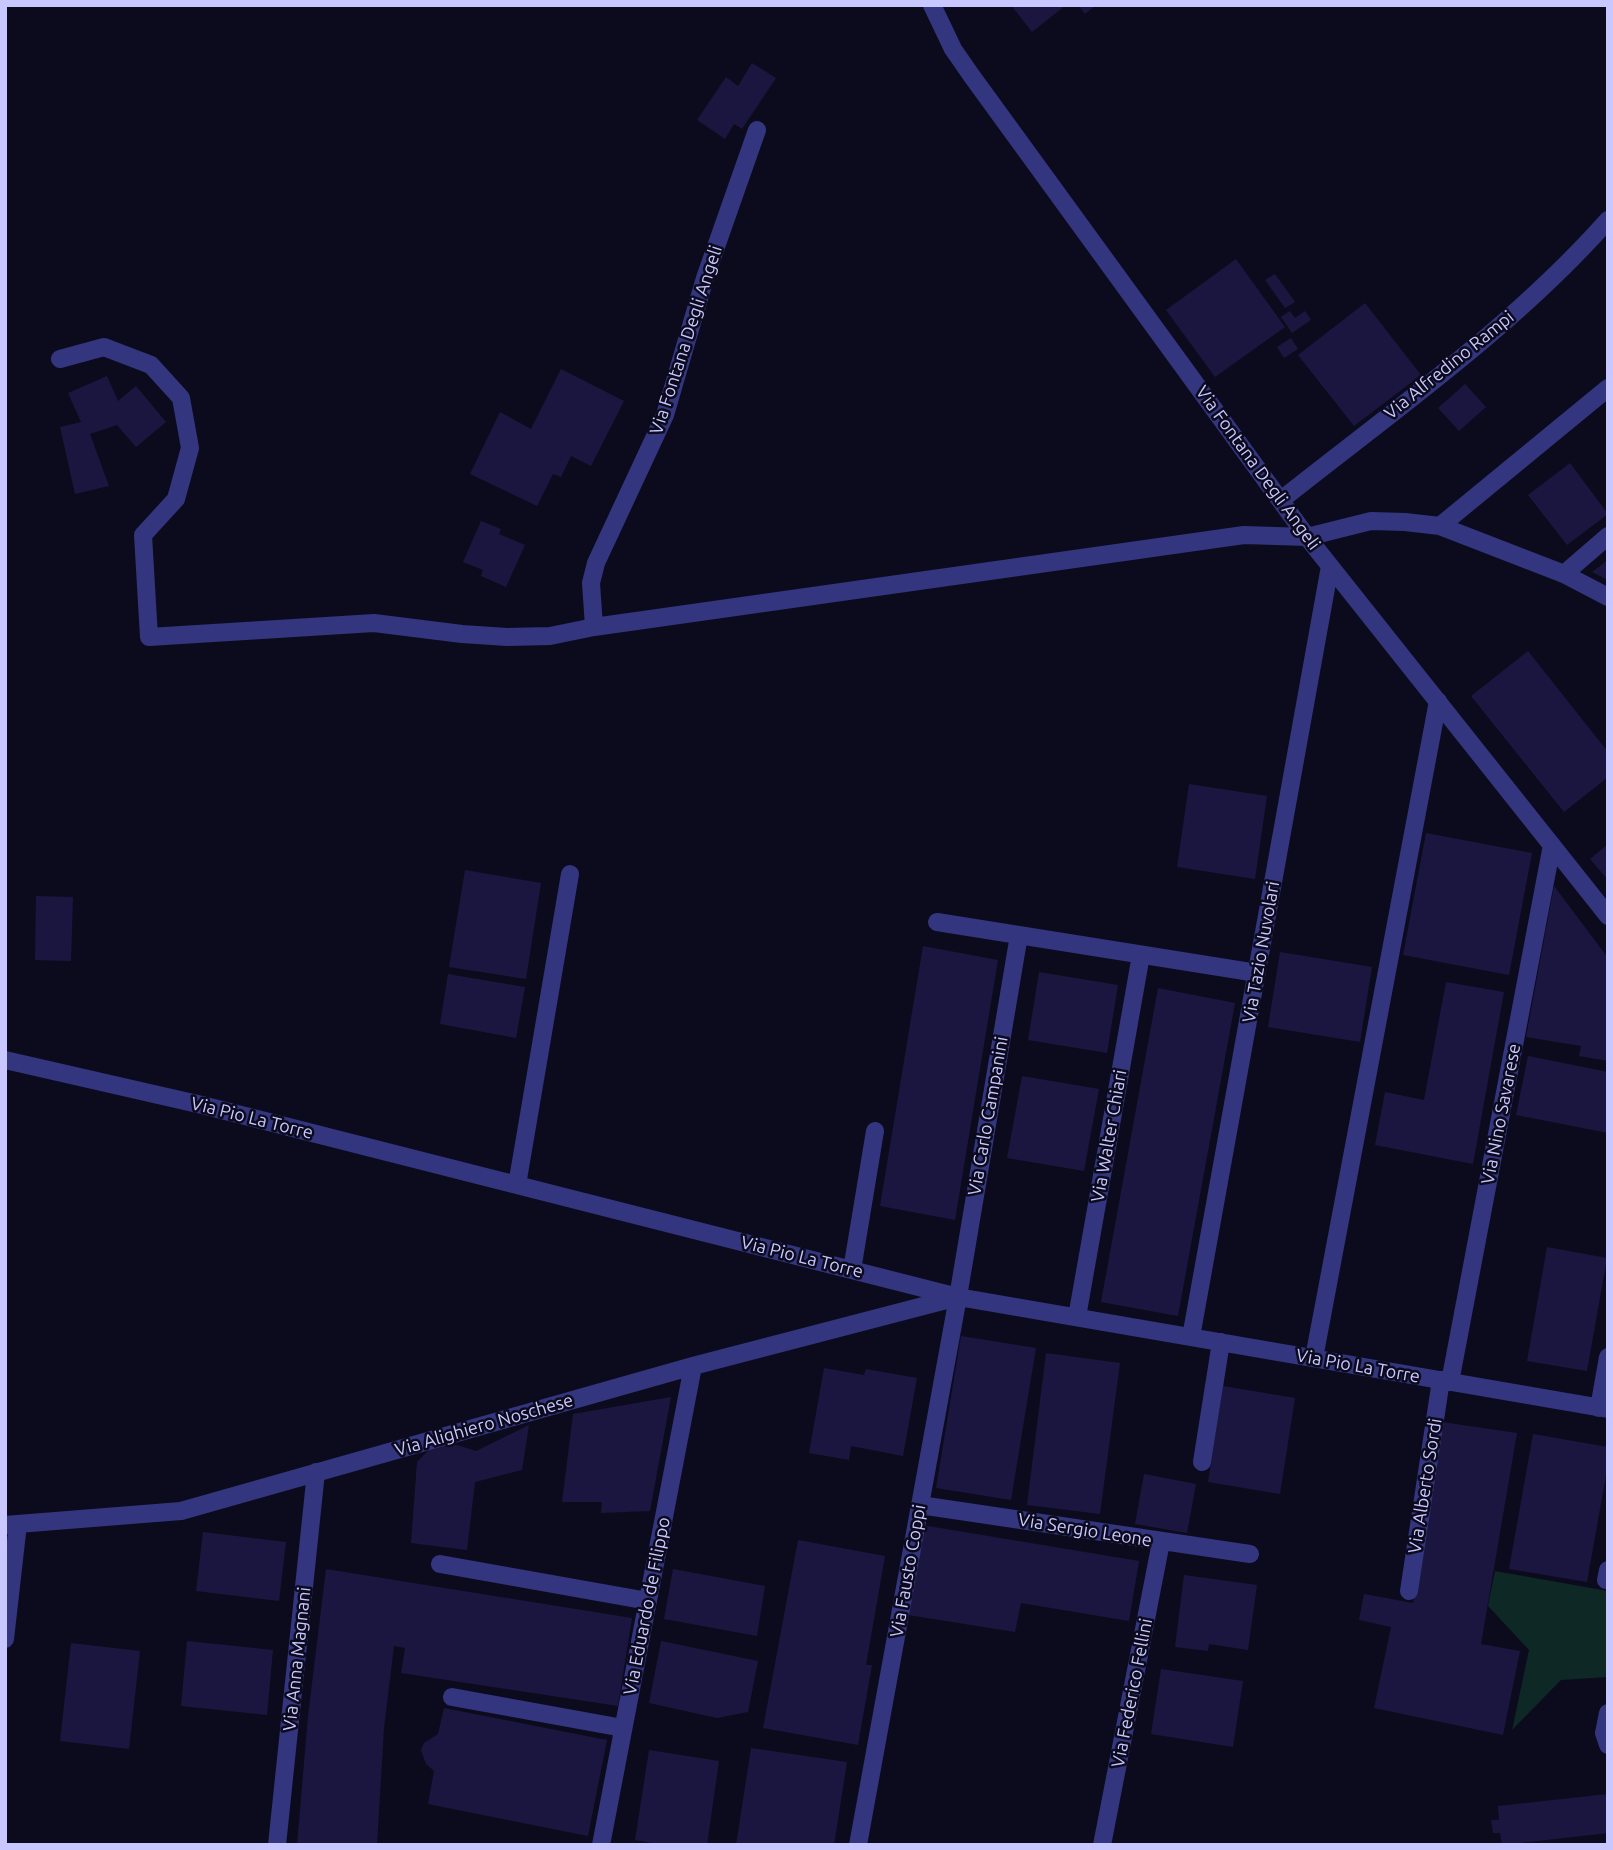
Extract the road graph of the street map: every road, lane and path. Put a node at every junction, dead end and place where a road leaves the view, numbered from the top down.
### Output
1 (932, 5) edge
2 (757, 130) dead end
3 (1608, 220) edge
4 (60, 359) dead end
5 (1608, 388) edge
6 (1281, 500) junction
7 (1440, 526) junction
8 (1608, 536) edge
9 (1307, 537) junction
10 (1330, 566) junction
11 (1564, 574) junction
12 (1608, 597) edge
13 (594, 627) junction
14 (1438, 701) junction
15 (1552, 845) junction
16 (570, 874) dead end
17 (1608, 916) edge
18 (937, 922) dead end
19 (1019, 935) junction
20 (1142, 955) junction
21 (1257, 973) junction
22 (5, 1060) edge
23 (875, 1131) dead end
24 (517, 1185) junction
25 (852, 1270) junction
26 (958, 1297) junction
27 (1077, 1318) junction
28 (1191, 1337) junction
29 (1221, 1342) junction
30 (1608, 1357) edge
31 (1314, 1359) junction
32 (693, 1366) junction
33 (1445, 1381) junction
34 (1603, 1409) edge
35 (1202, 1462) dead end
36 (316, 1472) junction
37 (920, 1505) junction
38 (12, 1524) edge
39 (1161, 1542) junction
40 (1250, 1554) dead end
41 (440, 1564) dead end
42 (1409, 1591) dead end
43 (648, 1601) junction
44 (5, 1639) edge
45 (452, 1697) dead end
46 (1608, 1713) edge
47 (623, 1728) junction
48 (1608, 1745) edge
49 (277, 1845) edge
50 (601, 1845) edge
51 (858, 1845) edge
52 (1102, 1845) edge

1 - 6 street, Via Fontana Degli Angeli
2 - 13 street, Via Fontana Degli Angeli
3 - 6 street, Via Alfredino Rampi
4 - 13 street
5 - 7 street
6 - 9 street, Via Fontana Degli Angeli
7 - 9 street
7 - 11 street
8 - 11 street
9 - 10 street, Via Fontana Degli Angeli
9 - 13 street
10 - 14 street, Via Fontana Degli Angeli
10 - 21 street, Via Tazio Nuvolari
11 - 12 street
14 - 15 street, Via Fontana Degli Angeli
14 - 31 street
15 - 17 street, Via Fontana Degli Angeli
15 - 33 street, Via Nino Savarese
16 - 24 street
18 - 19 street
19 - 20 street
19 - 26 street, Via Carlo Campanini
20 - 21 street
20 - 27 street, Via Walter Chiari
21 - 28 street, Via Tazio Nuvolari
22 - 24 street, Via Pio La Torre
23 - 25 street
24 - 25 street, Via Pio La Torre
25 - 26 street, Via Pio La Torre
26 - 27 street, Via Pio La Torre
26 - 32 street, Via Alighiero Noschese
26 - 37 street, Via Fausto Coppi
27 - 28 street, Via Pio La Torre
28 - 29 street, Via Pio La Torre
29 - 31 street, Via Pio La Torre
29 - 35 street
30 - 34 street
31 - 33 street, Via Pio La Torre
32 - 36 street, Via Alighiero Noschese
32 - 43 street, Via Eduardo de Filippo
33 - 34 street, Via Pio La Torre
33 - 42 street, Via Alberto Sordi
36 - 38 street, Via Alighiero Noschese
36 - 49 street, Via Anna Magnani
37 - 39 street, Via Sergio Leone
37 - 51 street, Via Fausto Coppi
38 - 44 street
39 - 40 street, Via Sergio Leone
39 - 52 street, Via Federico Fellini
41 - 43 street
43 - 47 street, Via Eduardo de Filippo
45 - 47 street
46 - 48 street
47 - 50 street, Via Eduardo de Filippo

